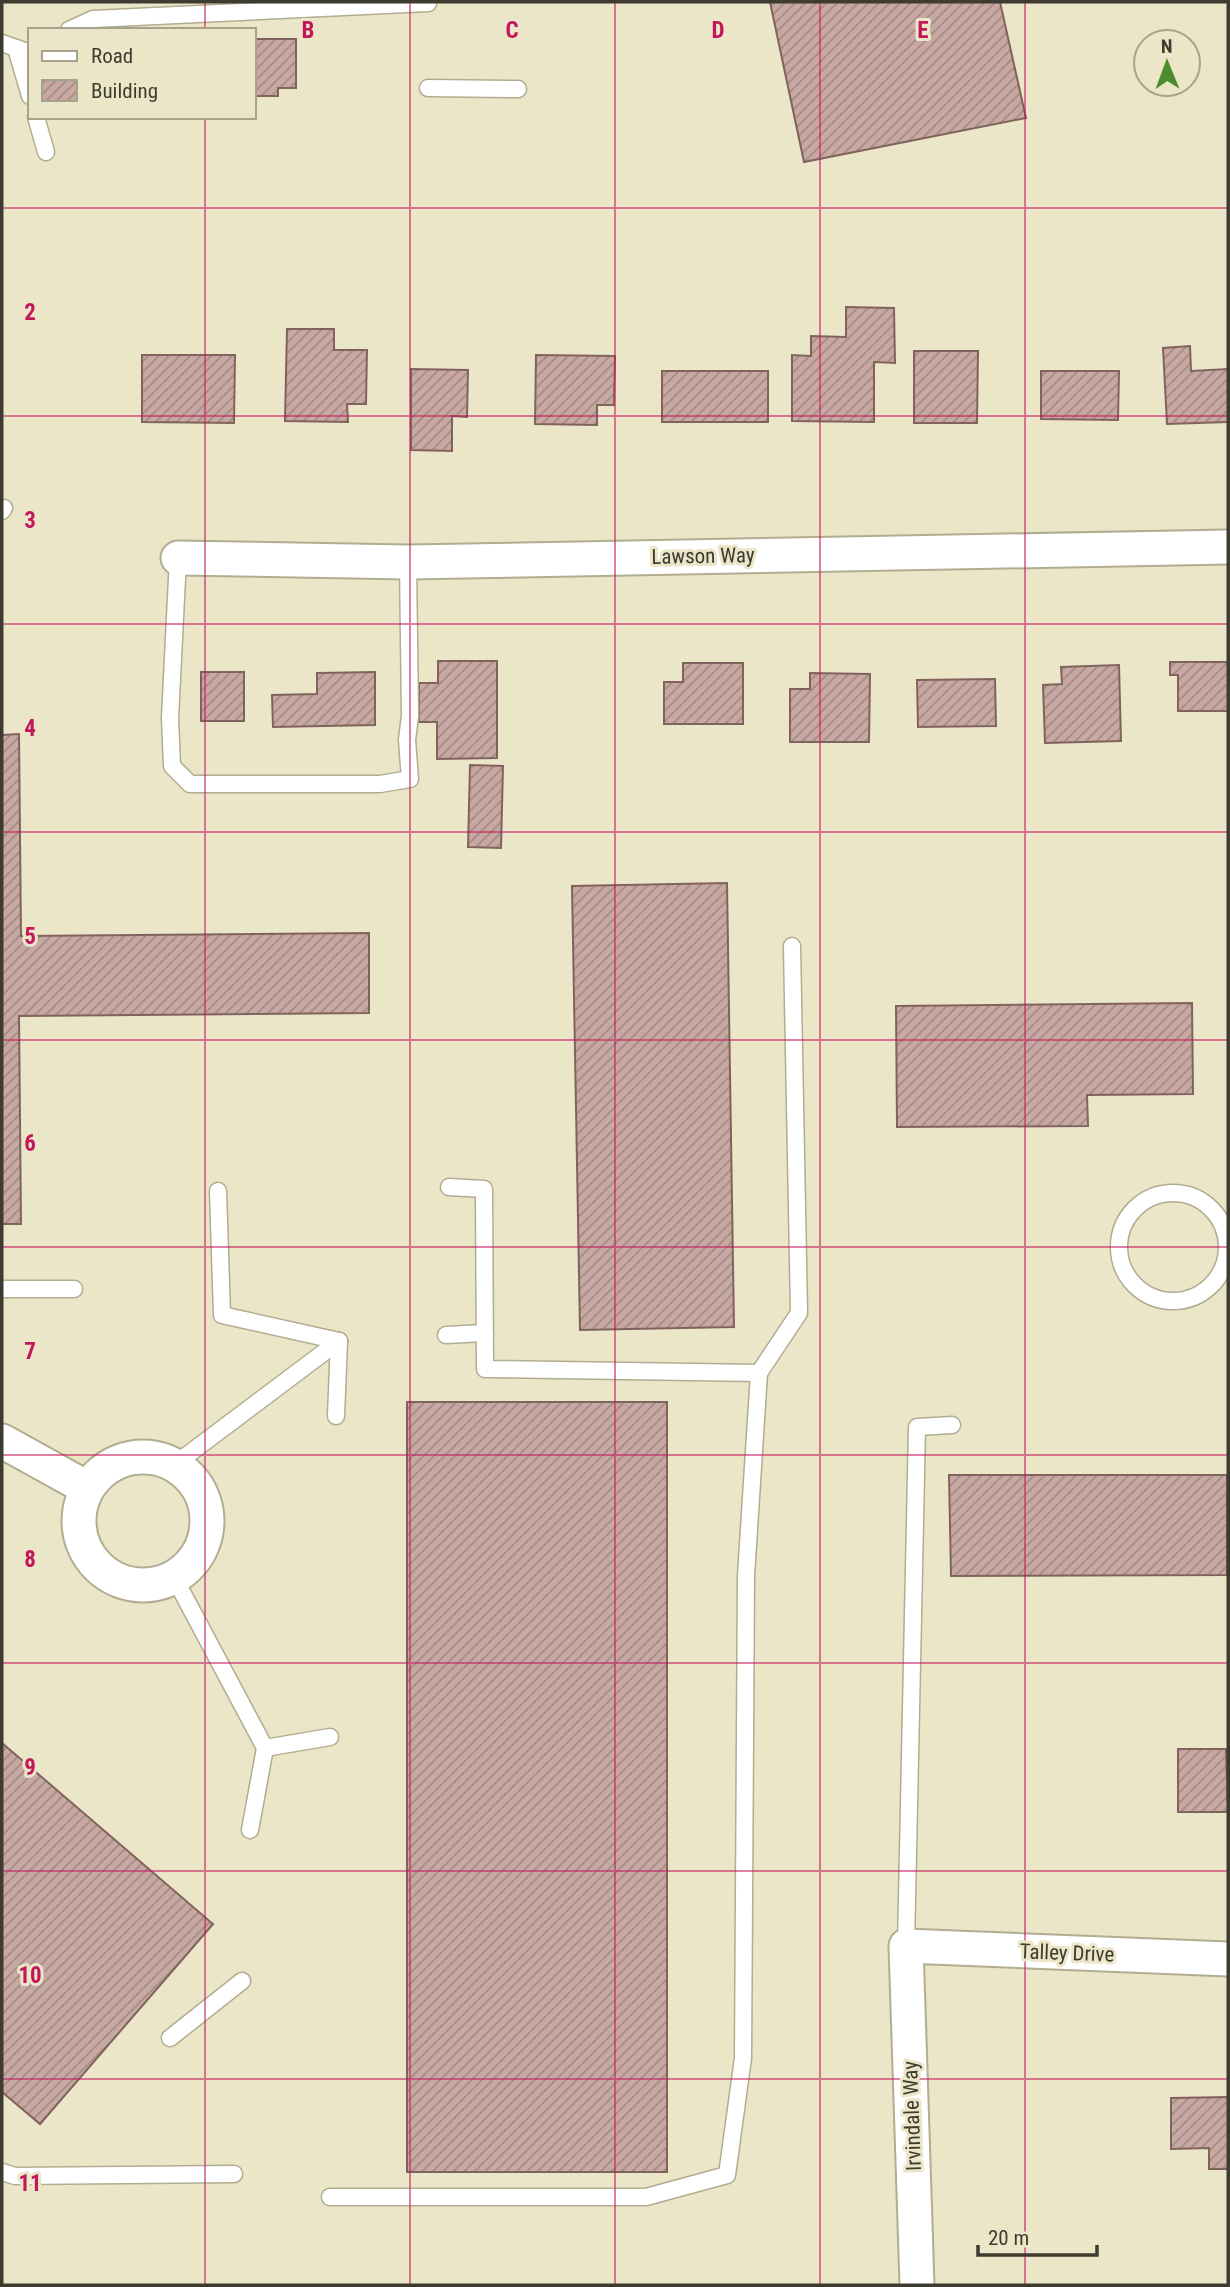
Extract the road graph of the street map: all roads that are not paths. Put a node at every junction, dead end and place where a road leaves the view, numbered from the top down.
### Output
1 (428, 4) dead end
2 (73, 28) edge
3 (16, 48) edge
4 (428, 88) dead end
5 (28, 89) edge
6 (518, 89) dead end
7 (37, 119) edge
8 (46, 152) dead end
9 (1228, 547) edge
10 (178, 558) joint
11 (408, 562) junction
12 (792, 946) dead end
13 (449, 1187) dead end
14 (218, 1191) dead end
15 (1228, 1250) edge
16 (2, 1289) edge
17 (74, 1289) dead end
18 (485, 1333) junction
19 (446, 1335) dead end
20 (339, 1341) junction
21 (759, 1373) junction
22 (337, 1416) dead end
23 (952, 1425) dead end
24 (2, 1441) edge
25 (174, 1465) junction
26 (87, 1488) junction
27 (174, 1577) junction
28 (330, 1737) dead end
29 (265, 1748) junction
30 (250, 1830) dead end
31 (906, 1946) junction
32 (1228, 1959) edge
33 (242, 1981) dead end
34 (170, 2038) dead end
35 (2, 2172) edge
36 (234, 2174) dead end
37 (330, 2197) dead end
38 (917, 2285) edge

1 - 2 lane
3 - 5 lane
4 - 6 lane
7 - 8 lane
9 - 11 street, Lawson Way
10 - 11 street, Lawson Way
10 - 11 lane
12 - 21 lane
13 - 18 lane
14 - 20 lane
15 - 15 lane
16 - 17 lane
18 - 19 lane
18 - 21 lane
20 - 22 lane
20 - 25 lane
21 - 37 lane
23 - 31 lane
24 - 26 street
25 - 26 street
25 - 27 street
26 - 27 street
27 - 29 lane
28 - 29 lane
29 - 30 lane
31 - 32 street, Talley Drive
31 - 38 street, Irvindale Way
33 - 34 lane
35 - 36 lane

